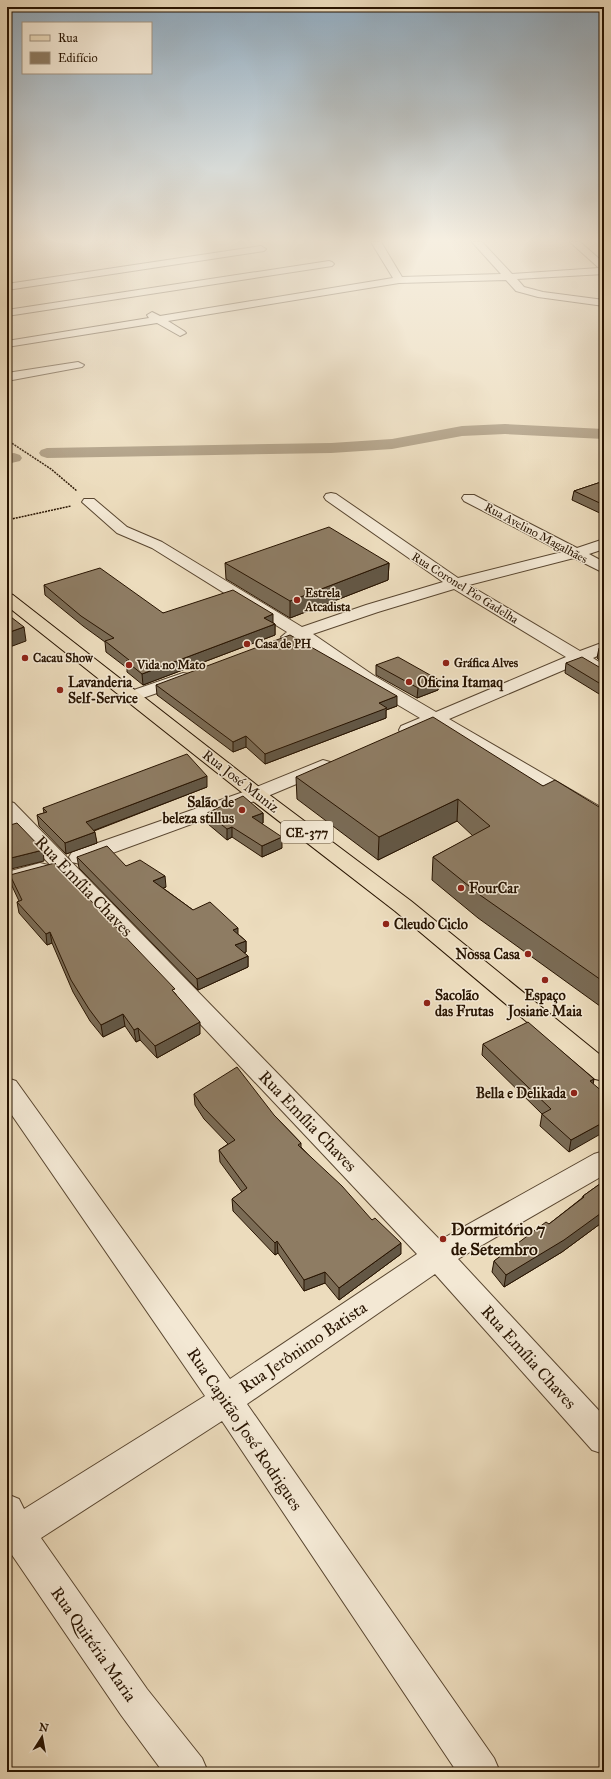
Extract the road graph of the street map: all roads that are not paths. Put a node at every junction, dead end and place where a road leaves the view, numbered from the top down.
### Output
1 (122, 325) edge
2 (167, 325) edge
3 (180, 333) dead end
4 (7, 344) edge
5 (78, 365) dead end
6 (7, 377) edge
7 (331, 497) dead end
8 (469, 498) dead end
9 (89, 502) road end
10 (604, 544) edge
11 (576, 554) junction
12 (604, 568) edge
13 (456, 584) junction
14 (9, 601) edge
15 (300, 633) junction
16 (278, 642) edge
17 (604, 647) edge
18 (579, 658) junction
19 (199, 672) edge
20 (604, 672) edge
21 (134, 696) junction
22 (434, 719) junction
23 (392, 737) edge
24 (342, 758) edge
25 (256, 794) junction
26 (7, 807) edge
27 (604, 818) edge
28 (63, 864) junction
29 (7, 880) edge
30 (604, 1072) edge
31 (7, 1088) edge
32 (604, 1162) edge
33 (436, 1256) junction
34 (226, 1400) junction
35 (604, 1439) edge
36 (10, 1528) edge
37 (188, 1772) edge
38 (480, 1772) edge

1 - 4 street
2 - 3 street
5 - 6 street
7 - 13 street, Rua Coronel Pio Gadelha
8 - 11 street, Rua Avelino Magalhães
9 - 15 street
10 - 11 street
11 - 12 street, Rua Avelino Magalhães
11 - 13 street
13 - 15 street
13 - 18 street, Rua Coronel Pio Gadelha
14 - 21 main road, Rua José Muniz / CE-377
15 - 16 street
15 - 22 street
17 - 18 street
18 - 20 street, Rua Coronel Pio Gadelha
18 - 22 street
19 - 21 street
21 - 25 main road, Rua José Muniz / CE-377
22 - 23 street
22 - 27 street
24 - 25 street
25 - 28 street
25 - 30 main road, Rua José Muniz / CE-377
26 - 28 street, Rua Emília Chaves
28 - 29 street
28 - 33 street, Rua Emília Chaves
31 - 34 street, Rua Capitão José Rodrigues
32 - 33 street, Rua Jerônimo Batista
33 - 34 street, Rua Jerônimo Batista
33 - 35 street, Rua Emília Chaves
34 - 36 street, Rua Jerônimo Batista
34 - 38 street, Rua Capitão José Rodrigues
36 - 37 street, Rua Quitéria Maria

